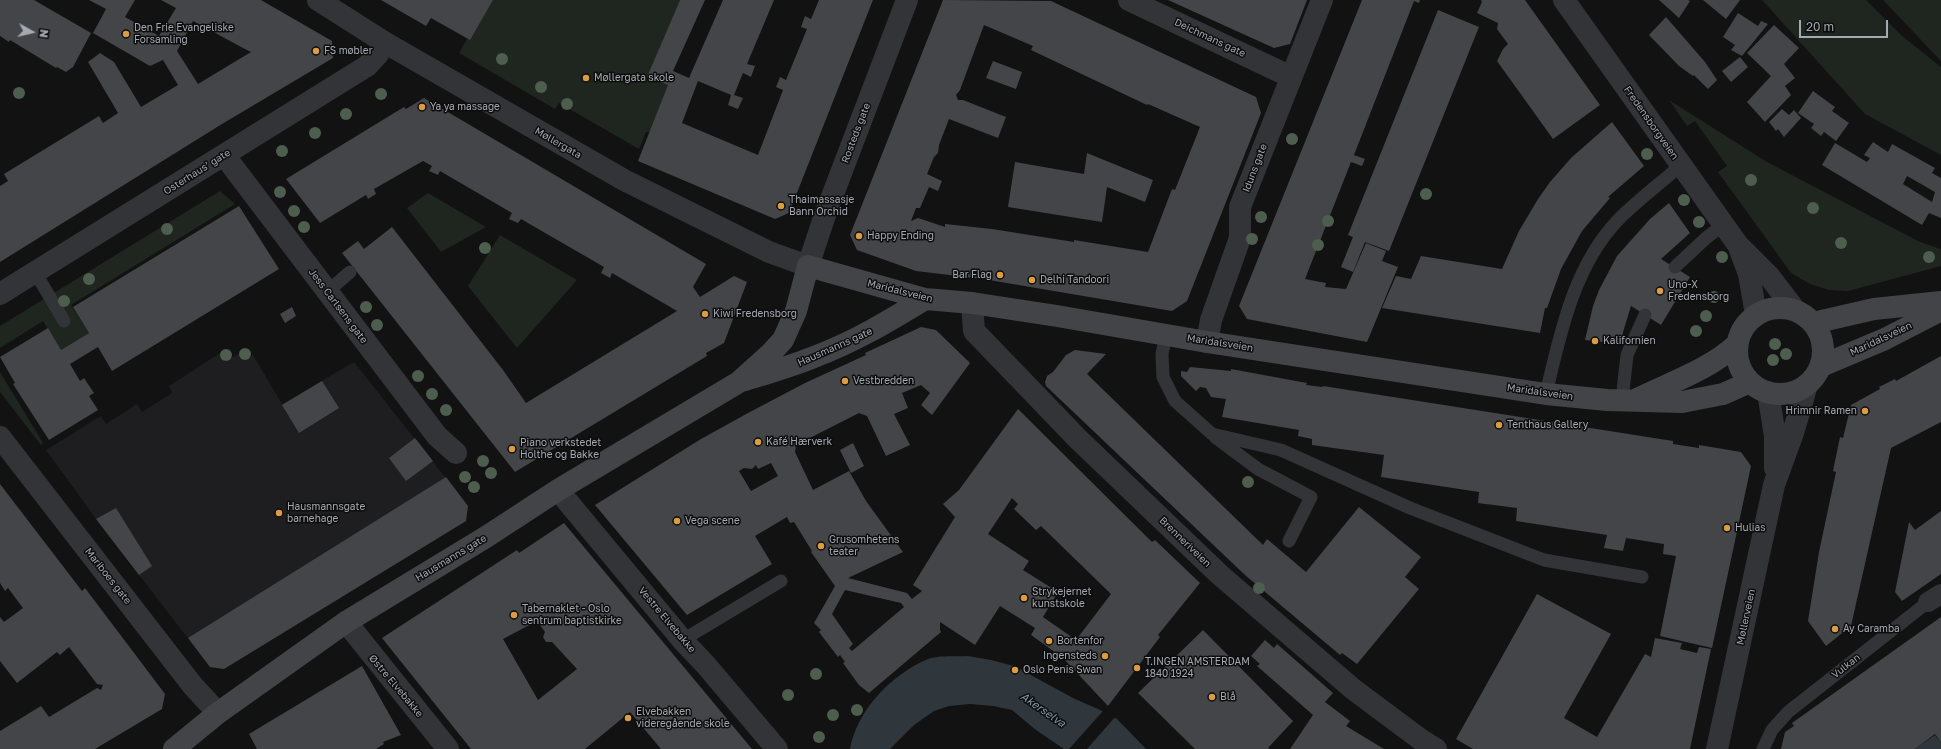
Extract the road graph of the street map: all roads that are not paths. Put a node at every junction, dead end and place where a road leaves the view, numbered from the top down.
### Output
1 (318, 0) edge
2 (907, 0) edge
3 (1129, 0) edge
4 (1322, 0) edge
5 (1564, 0) edge
6 (384, 42) junction
7 (1291, 77) junction
8 (224, 155) junction
9 (1681, 164) junction
10 (1723, 225) junction
11 (1738, 245) junction
12 (808, 266) junction
13 (1675, 268) dead end
14 (35, 272) junction
15 (350, 272) dead end
16 (327, 292) junction
17 (0, 294) edge
18 (925, 299) junction
19 (1941, 302) edge
20 (972, 304) junction
21 (1795, 310) junction
22 (1941, 310) edge
23 (1645, 315) dead end
24 (1756, 315) junction
25 (64, 321) dead end
26 (1813, 323) junction
27 (1166, 335) junction
28 (1207, 342) junction
29 (1737, 344) junction
30 (1821, 366) junction
31 (739, 382) junction
32 (1806, 385) junction
33 (1759, 387) junction
34 (1546, 394) junction
35 (1628, 400) junction
36 (1212, 434) junction
37 (0, 437) edge
38 (456, 453) dead end
39 (1774, 485) junction
40 (558, 490) junction
41 (1289, 541) dead end
42 (1642, 577) dead end
43 (781, 582) dead end
44 (1935, 598) edge
45 (346, 622) junction
46 (684, 642) junction
47 (218, 713) junction
48 (174, 749) edge
49 (448, 749) edge
50 (777, 749) edge
51 (1436, 749) edge
52 (1717, 749) edge
53 (1764, 749) edge

1 - 6 street, Møllergata
2 - 12 street, Rosteds gate
3 - 7 street, Deichmans gate
4 - 7 street, Iduns gate
5 - 9 street, Fredensborgveien
6 - 8 street, Osterhaus’ gate
6 - 12 street, Møllergata
7 - 28 street, Iduns gate
8 - 14 street, Osterhaus’ gate
8 - 16 street, Jess Carlsens gate
9 - 10 street, Fredensborgveien
9 - 34 lane
10 - 11 street, Fredensborgveien
10 - 13 lane
11 - 21 street, Fredensborgveien
11 - 24 street, Fredensborgveien
12 - 18 main road, Maridalsveien
12 - 31 main road, Hausmanns gate
14 - 17 street, Osterhaus’ gate
14 - 25 lane
15 - 16 lane
16 - 38 street, Jess Carlsens gate
18 - 20 main road, Maridalsveien
18 - 31 main road, Hausmanns gate
19 - 26 main road, Maridalsveien
20 - 27 main road, Maridalsveien
20 - 51 street, Brenneriveien
21 - 24 main road
21 - 26 main road
22 - 30 main road, Maridalsveien
23 - 35 lane
24 - 29 main road
26 - 30 main road
27 - 28 main road, Maridalsveien
27 - 36 lane
28 - 34 main road, Maridalsveien
29 - 33 main road
29 - 35 main road
30 - 32 main road, Maridalsveien
31 - 40 main road, Hausmanns gate
32 - 33 main road, Maridalsveien
32 - 39 street, Møllerveien
33 - 35 main road, Maridalsveien
33 - 39 street, Møllerveien
34 - 35 main road, Maridalsveien
36 - 41 lane
36 - 42 lane
37 - 47 street, Mariboes gate
39 - 52 street, Møllerveien
40 - 45 main road, Hausmanns gate
40 - 46 street, Vestre Elvebakke
43 - 46 lane
44 - 53 lane, Vulkan
45 - 47 main road, Hausmanns gate
45 - 49 street, Østre Elvebakke
46 - 50 street, Vestre Elvebakke
47 - 48 main road, Hausmanns gate

